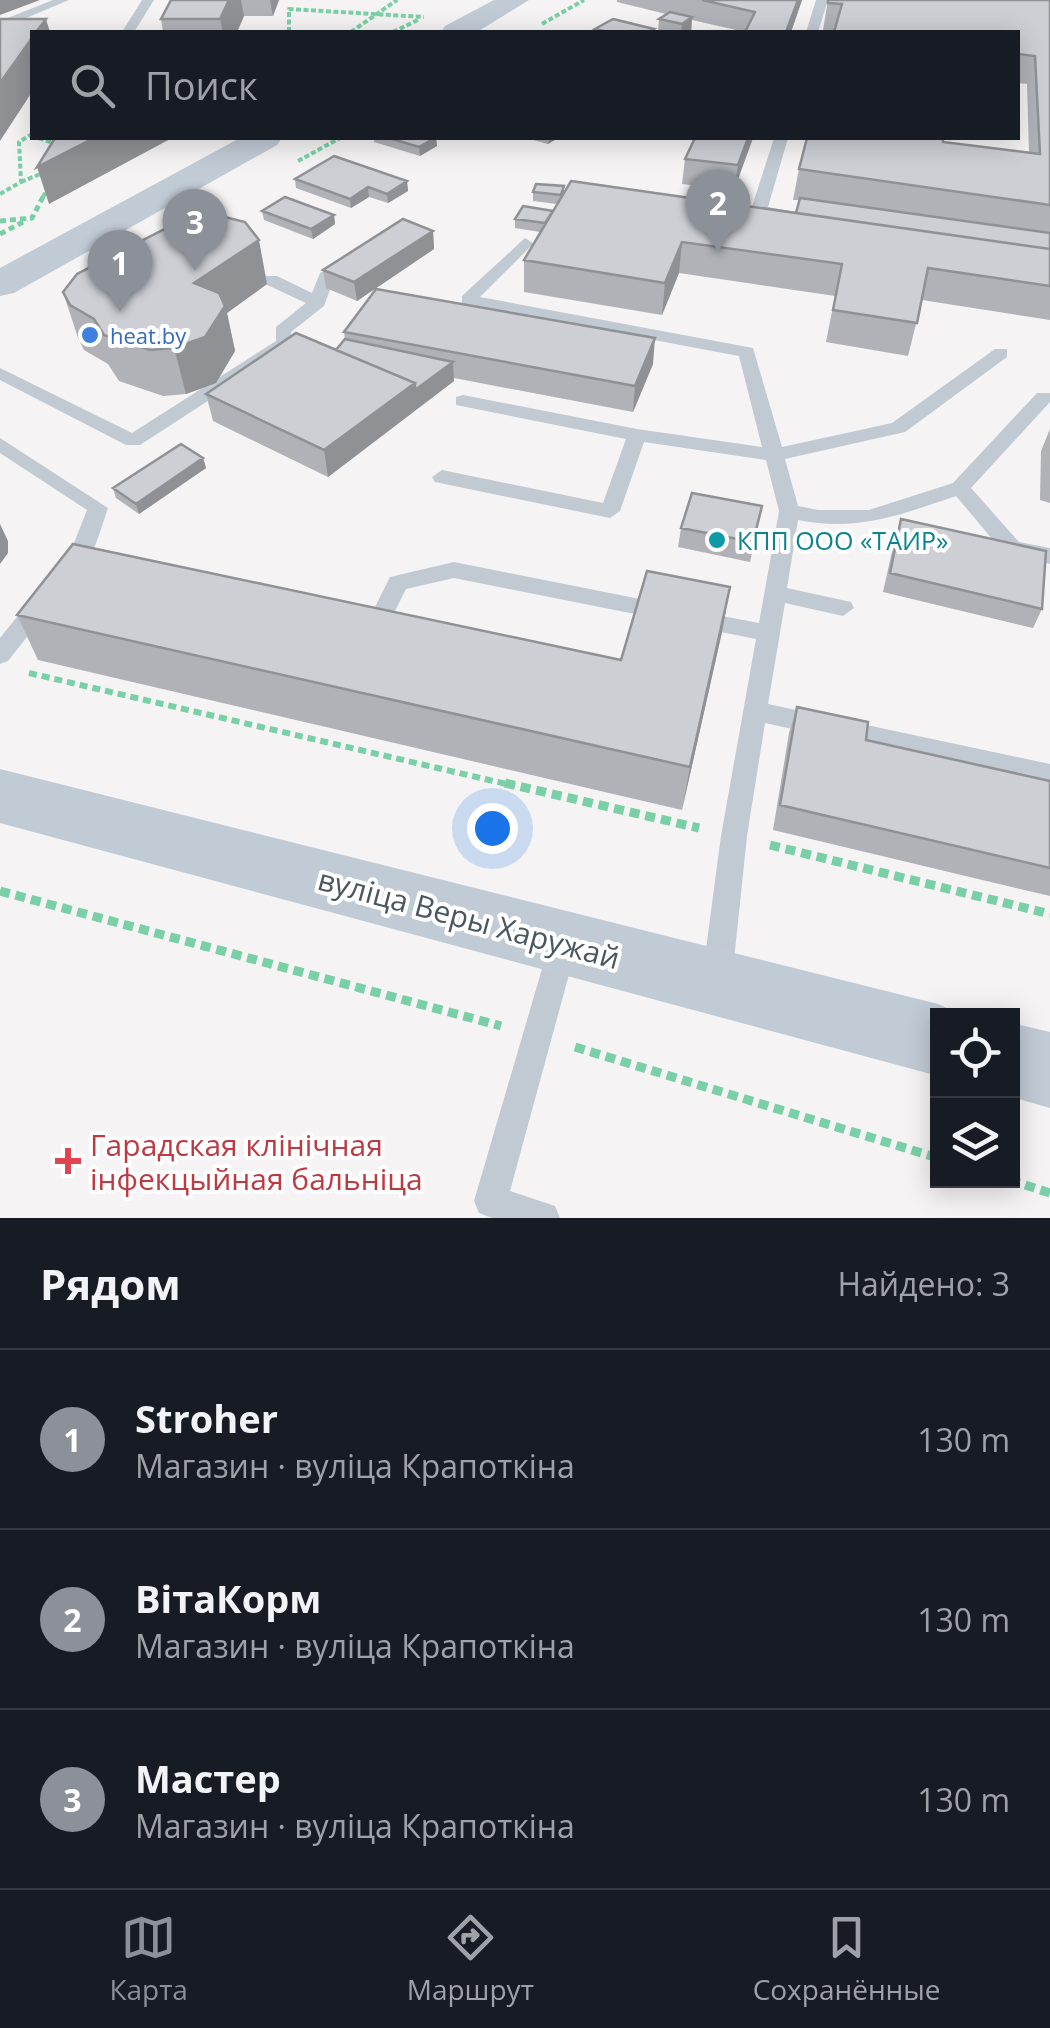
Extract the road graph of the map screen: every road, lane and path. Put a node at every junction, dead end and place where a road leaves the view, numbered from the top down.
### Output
1 (63, 0) edge
2 (148, 0) edge
3 (292, 0) edge
4 (397, 0) edge
5 (515, 0) edge
6 (584, 0) edge
7 (822, 0) edge
8 (289, 8) junction
9 (382, 14) junction
10 (424, 17) dead end
11 (542, 24) dead end
12 (0, 25) edge
13 (129, 30) edge
14 (289, 30) edge
15 (354, 30) edge
16 (460, 30) edge
17 (813, 30) edge
18 (30, 138) edge
19 (46, 140) edge
20 (261, 140) edge
21 (780, 140) edge
22 (69, 148) edge
23 (47, 171) edge
24 (21, 182) junction
25 (50, 183) edge
26 (0, 194) edge
27 (798, 216) edge
28 (0, 221) edge
29 (526, 243) dead end
30 (372, 246) edge
31 (271, 280) dead end
32 (0, 284) edge
33 (318, 302) junction
34 (1001, 353) dead end
35 (0, 373) edge
36 (1044, 397) dead end
37 (463, 401) dead end
38 (637, 435) junction
39 (0, 444) edge
40 (774, 456) junction
41 (442, 476) dead end
42 (960, 488) junction
43 (790, 510) junction
44 (1050, 556) edge
45 (775, 593) junction
46 (843, 608) dead end
47 (341, 613) edge
48 (766, 632) junction
49 (0, 655) edge
50 (19, 670) edge
51 (755, 711) junction
52 (1050, 775) edge
53 (0, 796) edge
54 (734, 836) junction
55 (0, 891) edge
56 (1050, 914) edge
57 (563, 944) junction
58 (716, 982) junction
59 (539, 1036) junction
60 (930, 1038) edge
61 (1020, 1062) edge
62 (1050, 1070) edge
63 (930, 1156) edge
64 (1020, 1183) edge
65 (1050, 1193) edge
66 (488, 1210) edge
67 (543, 1218) edge

1 - 12 lane
2 - 13 lane
3 - 8 path
4 - 9 path
5 - 16 main road
6 - 11 path
7 - 17 lane
8 - 9 path
8 - 14 path
9 - 10 path
9 - 15 path
18 - 24 path
19 - 22 path
20 - 32 main road
21 - 27 lane
23 - 24 path
24 - 26 path
25 - 28 path
29 - 40 lane
30 - 33 lane
31 - 33 lane
33 - 35 lane
34 - 40 lane
36 - 42 lane
37 - 38 lane
38 - 40 lane
38 - 41 lane
39 - 49 lane
40 - 43 lane
42 - 43 lane
42 - 44 lane
43 - 45 lane
45 - 46 lane
45 - 48 lane
47 - 48 lane
48 - 51 lane
50 - 54 path
51 - 52 lane
51 - 54 lane
53 - 57 main road, вуліца Веры Харужай
54 - 56 path
54 - 58 lane
55 - 59 path
57 - 58 main road, вуліца Веры Харужай
57 - 59 lane
58 - 60 main road, вуліца Веры Харужай
59 - 63 path
59 - 66 lane
61 - 62 main road
64 - 65 path
66 - 67 lane

